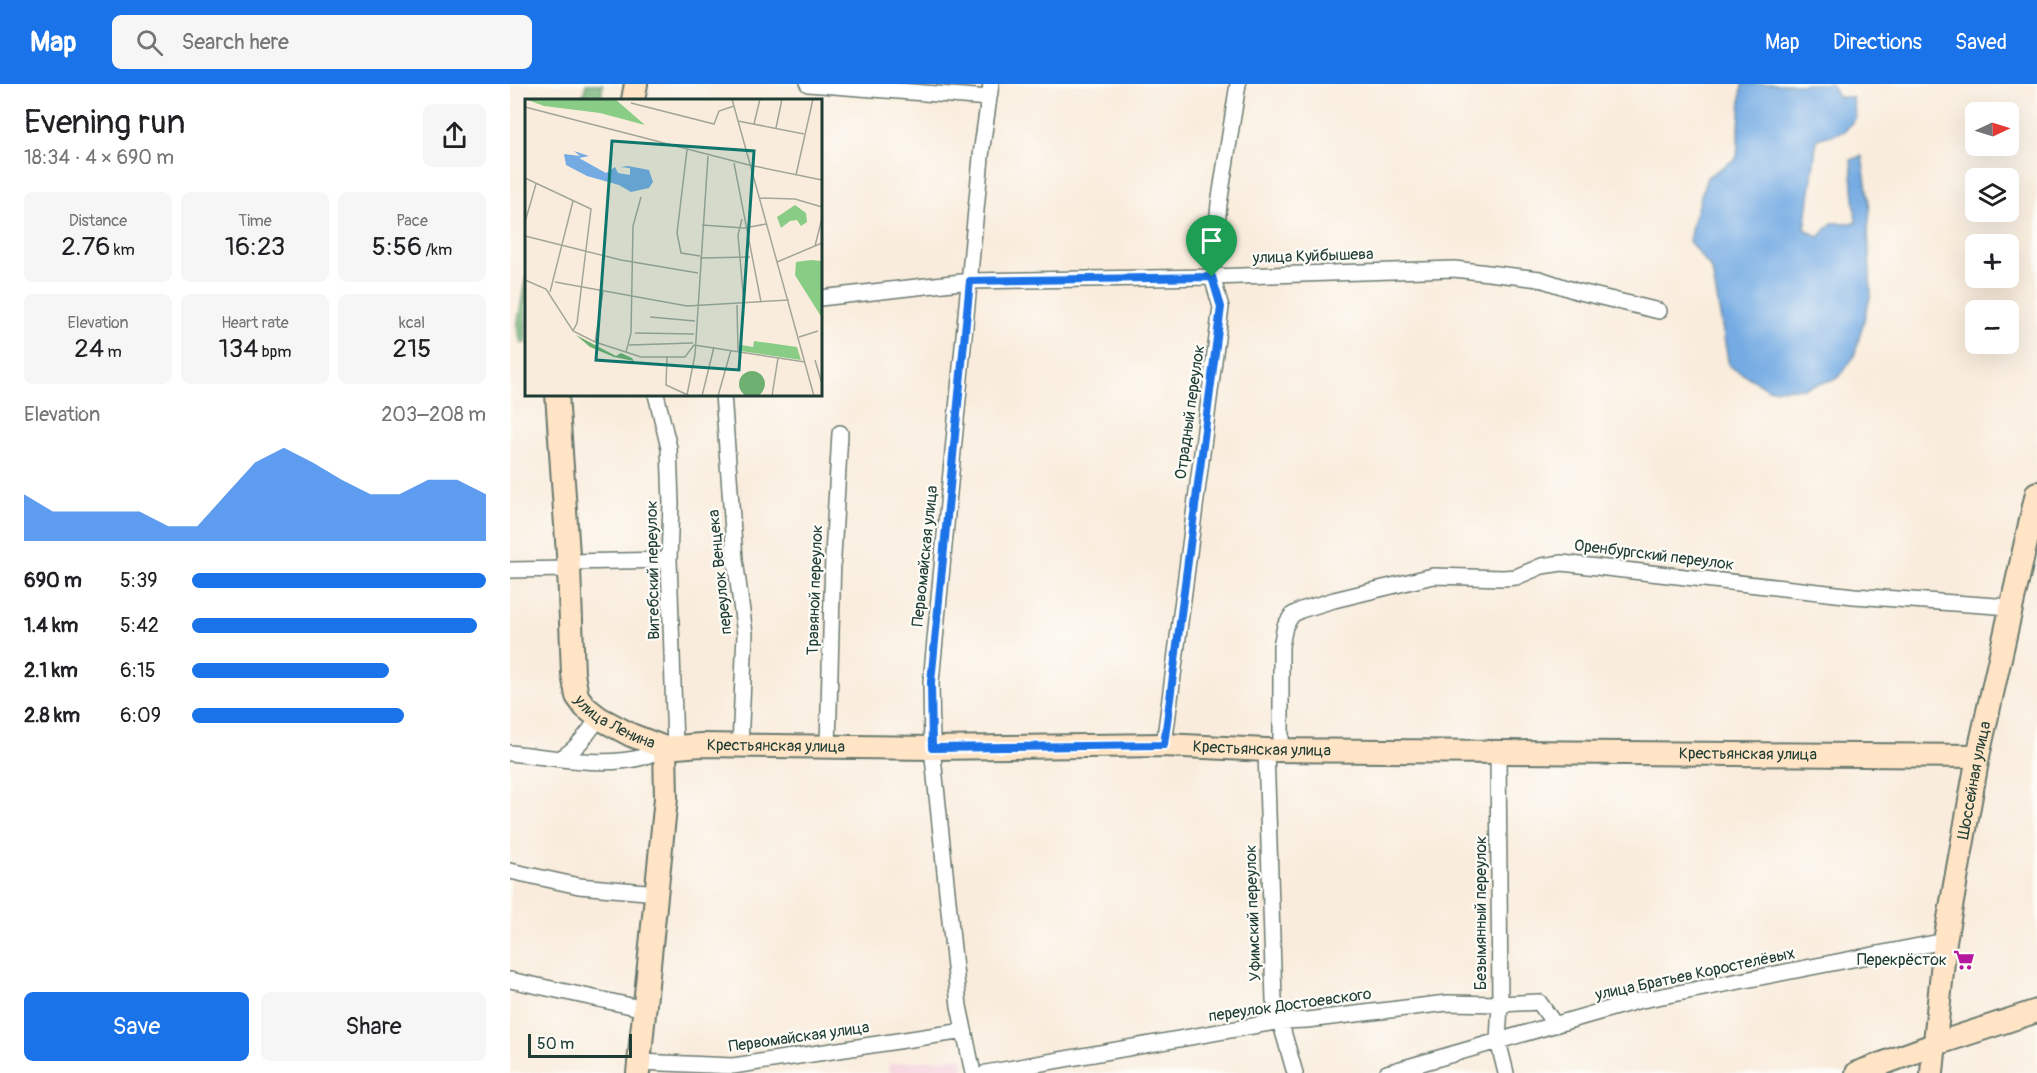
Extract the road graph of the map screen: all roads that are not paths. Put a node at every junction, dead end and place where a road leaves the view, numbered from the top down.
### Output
1 (636, 84) edge
2 (808, 84) edge
3 (1238, 84) edge
4 (990, 91) edge
5 (633, 99) edge
6 (1212, 277) junction
7 (970, 281) junction
8 (822, 298) edge
9 (1659, 311) dead end
10 (557, 396) edge
11 (656, 396) edge
12 (723, 396) edge
13 (840, 433) dead end
14 (2037, 493) edge
15 (669, 560) junction
16 (569, 565) junction
17 (510, 570) edge
18 (2011, 607) junction
19 (599, 718) junction
20 (1164, 745) junction
21 (740, 746) junction
22 (670, 747) junction
23 (828, 747) junction
24 (932, 748) junction
25 (1273, 749) junction
26 (1498, 751) junction
27 (510, 753) edge
28 (1978, 756) junction
29 (561, 758) junction
30 (510, 871) edge
31 (657, 893) junction
32 (1945, 941) junction
33 (510, 980) edge
34 (1500, 1004) junction
35 (645, 1009) junction
36 (2037, 1011) edge
37 (1281, 1021) junction
38 (1555, 1025) junction
39 (964, 1031) junction
40 (1498, 1041) junction
41 (1936, 1044) junction
42 (639, 1067) edge
43 (973, 1073) edge
44 (986, 1073) edge
45 (1295, 1073) edge
46 (1387, 1073) edge
47 (1506, 1073) edge
48 (1857, 1073) edge
49 (1932, 1073) edge

1 - 5 street
2 - 4 street
3 - 6 street, Отрадный переулок
4 - 7 street, Первомайская улица
6 - 7 street, улица Куйбышева
6 - 9 street, улица Куйбышева
6 - 20 street, Отрадный переулок
7 - 8 street, улица Куйбышева
7 - 24 street, Первомайская улица
10 - 16 street, улица Ленина
11 - 15 street, Витебский переулок
12 - 21 street, переулок Венцека
13 - 23 street, Травяной переулок
14 - 18 street, Шоссейная улица
15 - 16 street
15 - 22 street, Витебский переулок
16 - 17 street
16 - 19 street, улица Ленина
18 - 25 street, Оренбургский переулок
18 - 28 street, Шоссейная улица
19 - 22 street, улица Ленина
19 - 29 street
20 - 24 street, Крестьянская улица
20 - 25 street, Крестьянская улица
21 - 22 street, Крестьянская улица
21 - 23 street, Крестьянская улица
22 - 29 street, Крестьянская улица
22 - 31 street, улица Ленина
23 - 24 street, Крестьянская улица
24 - 39 street, Первомайская улица
25 - 26 street, Крестьянская улица
25 - 37 street, Уфимский переулок
26 - 28 street, Крестьянская улица
26 - 34 street, Безымянный переулок
27 - 29 street, Крестьянская улица
28 - 32 street, Шоссейная улица
30 - 31 street
31 - 35 street, улица Ленина
32 - 38 street, улица Братьев Коростелёвых
32 - 41 street, Шоссейная улица
33 - 35 street
34 - 37 street, переулок Достоевского
34 - 38 street, переулок Достоевского
34 - 40 street, Безымянный переулок
35 - 42 street, улица Ленина
36 - 41 street
37 - 44 street, переулок Достоевского
37 - 45 street, Уфимский переулок
38 - 40 street, улица Братьев Коростелёвых
39 - 42 street, Первомайская улица
39 - 43 street, Первомайская улица
40 - 46 street, улица Братьев Коростелёвых
40 - 47 street, Безымянный переулок
41 - 48 street
41 - 49 street, Шоссейная улица

